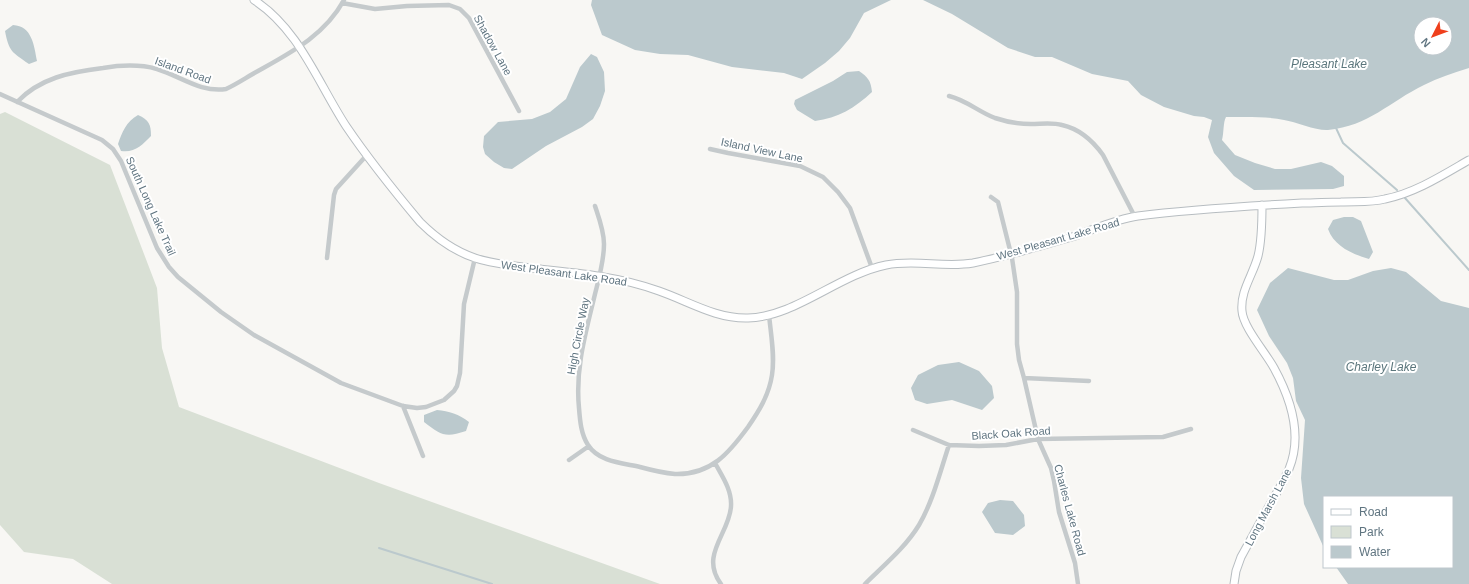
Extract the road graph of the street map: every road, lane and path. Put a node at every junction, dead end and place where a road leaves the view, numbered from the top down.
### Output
1 (254, 0) edge
2 (343, 1) edge
3 (300, 48) junction
4 (0, 94) edge
5 (948, 96) dead end
6 (17, 102) junction
7 (519, 111) dead end
8 (710, 149) dead end
9 (366, 156) junction
10 (1469, 160) edge
11 (991, 197) dead end
12 (1262, 205) junction
13 (595, 206) dead end
14 (1135, 216) junction
15 (1011, 254) junction
16 (327, 258) dead end
17 (474, 258) junction
18 (872, 268) junction
19 (599, 276) junction
20 (769, 315) junction
21 (1024, 378) junction
22 (1089, 381) dead end
23 (403, 406) junction
24 (1191, 429) dead end
25 (912, 430) dead end
26 (1038, 439) junction
27 (949, 445) junction
28 (589, 446) junction
29 (423, 456) dead end
30 (569, 460) dead end
31 (715, 463) junction
32 (721, 584) edge
33 (864, 584) edge
34 (1078, 584) edge
35 (1234, 584) edge

1 - 3 street, West Pleasant Lake Road
2 - 3 street, Island Road
2 - 7 street, Shadow Lane
3 - 6 street, Island Road
3 - 9 street, West Pleasant Lake Road
4 - 6 street, South Long Lake Trail
5 - 14 street
6 - 23 street, South Long Lake Trail
8 - 18 street, Island View Lane
9 - 16 street
9 - 17 street, West Pleasant Lake Road
10 - 12 street, West Pleasant Lake Road
11 - 15 street, Charles Lake Road
12 - 14 street, West Pleasant Lake Road
12 - 35 street, Long Marsh Lane
13 - 19 street, High Circle Way
14 - 15 street, West Pleasant Lake Road
15 - 18 street, West Pleasant Lake Road
15 - 21 street, Charles Lake Road
17 - 19 street, West Pleasant Lake Road
17 - 23 street, South Long Lake Trail
18 - 20 street, West Pleasant Lake Road
19 - 20 street, West Pleasant Lake Road
19 - 28 street, High Circle Way
20 - 31 street, High Circle Way
21 - 22 street
21 - 26 street, Charles Lake Road
23 - 29 street
24 - 26 street, Black Oak Road
25 - 27 street
26 - 27 street, Black Oak Road
26 - 34 street, Charles Lake Road
27 - 33 street
28 - 30 street
28 - 31 street, High Circle Way
31 - 32 street

